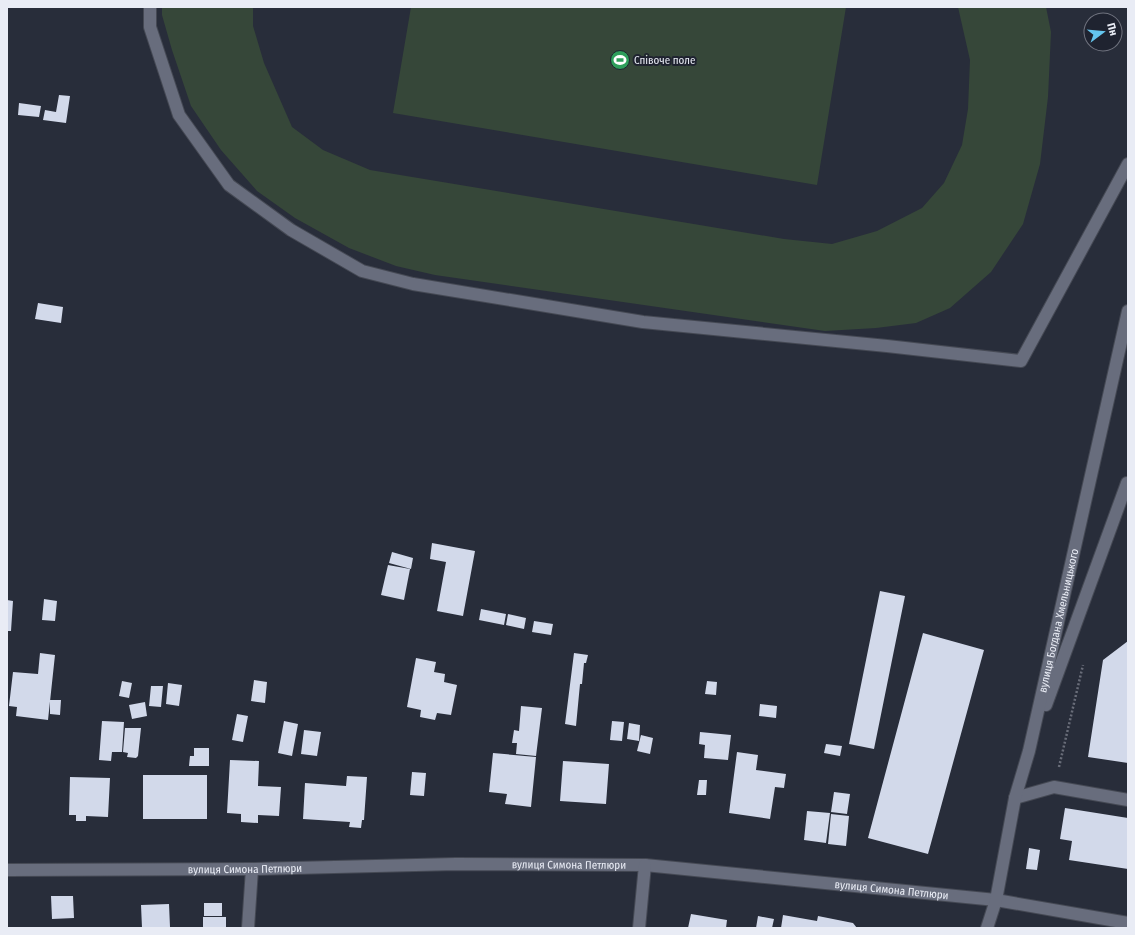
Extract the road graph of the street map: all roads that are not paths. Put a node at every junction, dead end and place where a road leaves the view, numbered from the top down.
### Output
1 (150, 7) edge
2 (1128, 164) edge
3 (1128, 311) edge
4 (1128, 483) edge
5 (1029, 751) junction
6 (1015, 798) junction
7 (1128, 800) edge
8 (645, 865) junction
9 (252, 869) junction
10 (7, 870) edge
11 (996, 900) junction
12 (1128, 923) edge
13 (248, 928) edge
14 (639, 928) edge
15 (987, 928) edge

1 - 2 street
3 - 5 street, вулиця Богдана Хмельницького
4 - 5 street
5 - 6 street, вулиця Богдана Хмельницького
6 - 7 street
6 - 11 street, вулиця Богдана Хмельницького
8 - 9 street, вулиця Симона Петлюри
8 - 11 street, вулиця Симона Петлюри
8 - 14 street
9 - 10 street, вулиця Симона Петлюри
9 - 13 street
11 - 12 street, вулиця Симона Петлюри
11 - 15 street, вулиця Богдана Хмельницького

